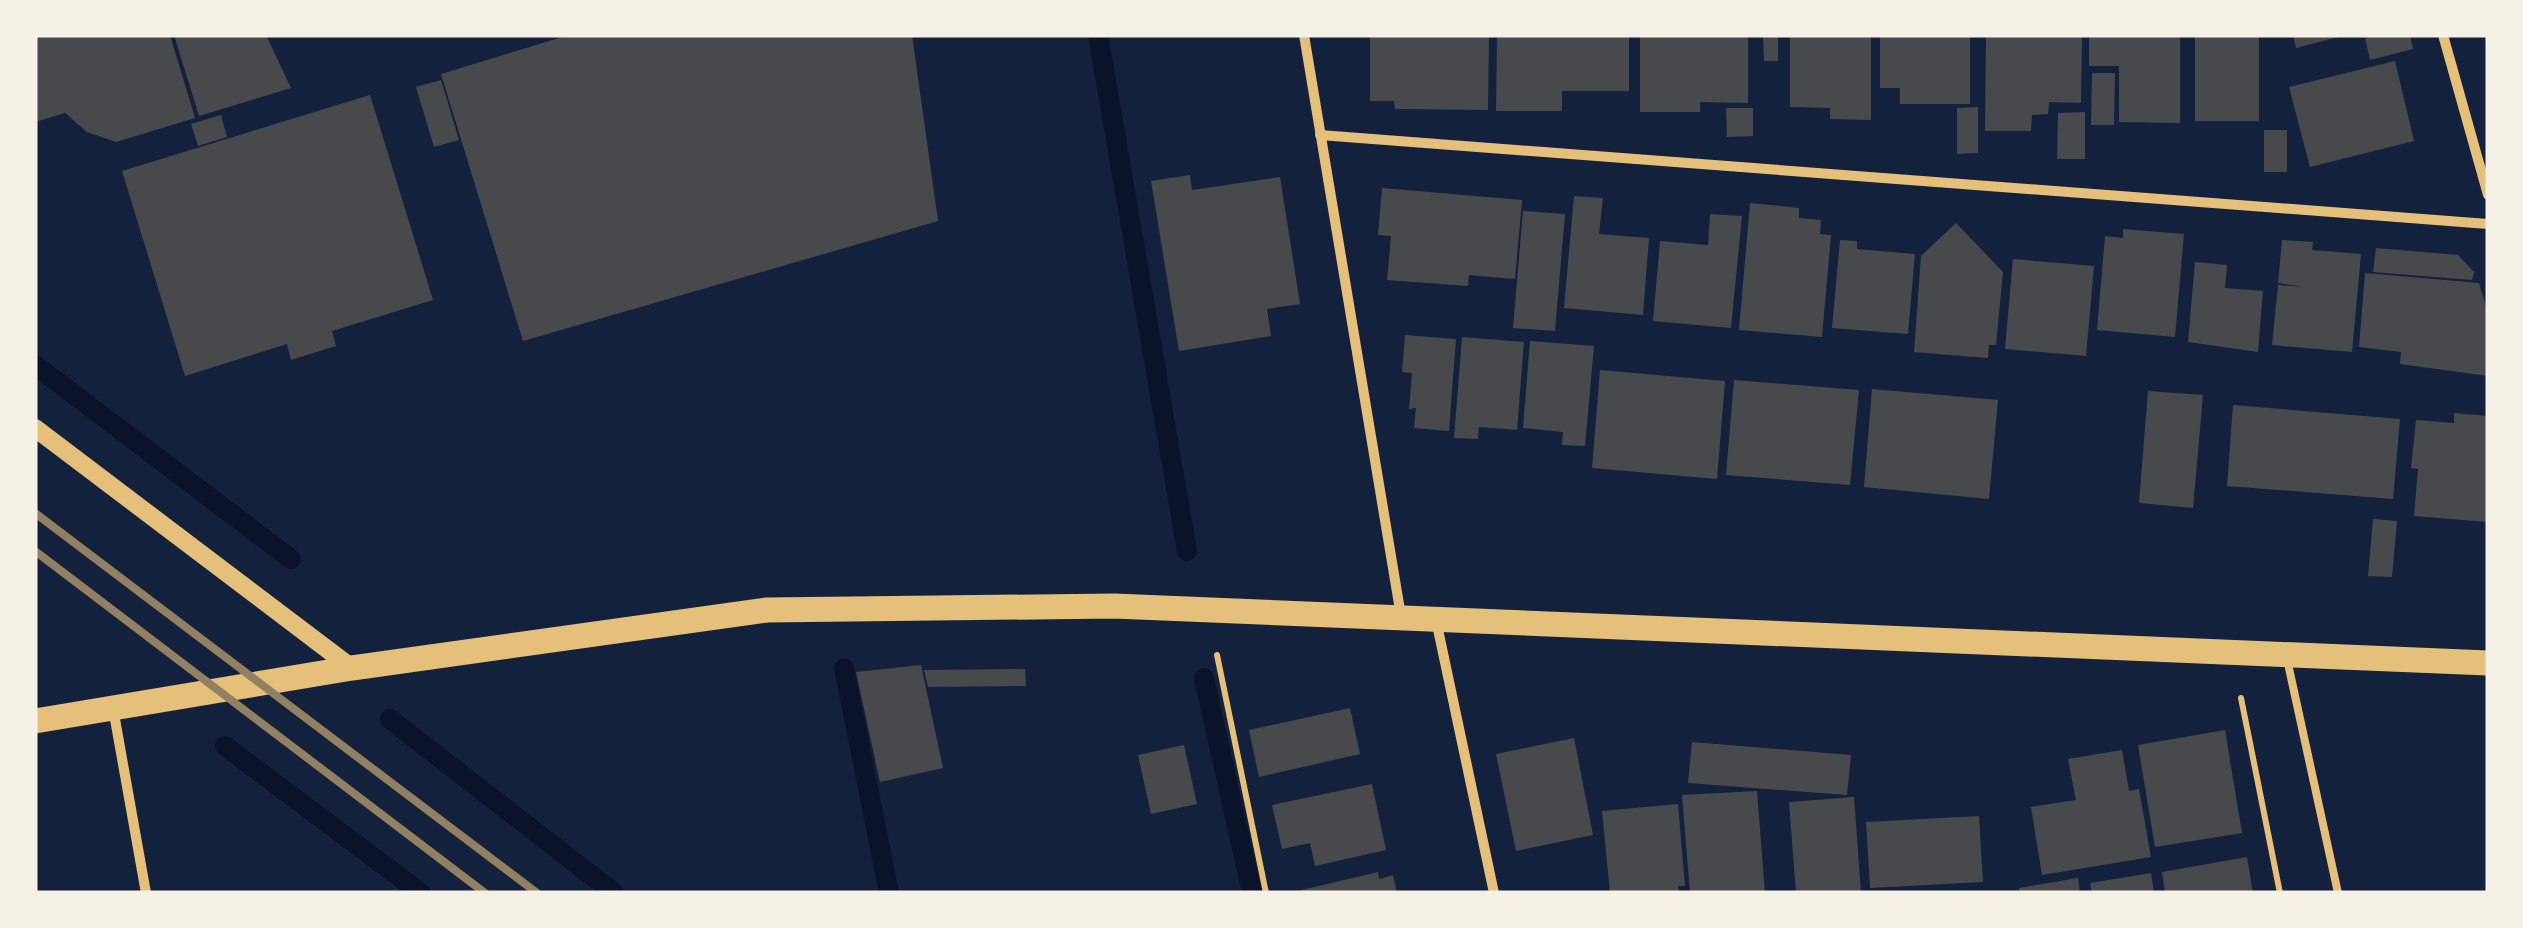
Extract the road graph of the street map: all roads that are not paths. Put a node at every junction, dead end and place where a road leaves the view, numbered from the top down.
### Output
1 (1304, 35) edge
2 (2443, 35) edge
3 (1320, 135) junction
4 (2488, 195) edge
5 (2488, 224) edge
6 (35, 428) edge
7 (1402, 617) junction
8 (1435, 619) junction
9 (2286, 654) junction
10 (2488, 663) edge
11 (352, 668) junction
12 (113, 707) junction
13 (35, 721) edge
14 (146, 893) edge
15 (1494, 893) edge
16 (2338, 893) edge

1 - 3 street
2 - 4 street
3 - 5 street
3 - 7 street
6 - 11 street
7 - 8 main road
7 - 11 main road
8 - 9 main road
8 - 15 street
9 - 10 main road
9 - 16 lane
11 - 12 main road
12 - 13 main road
12 - 14 street

